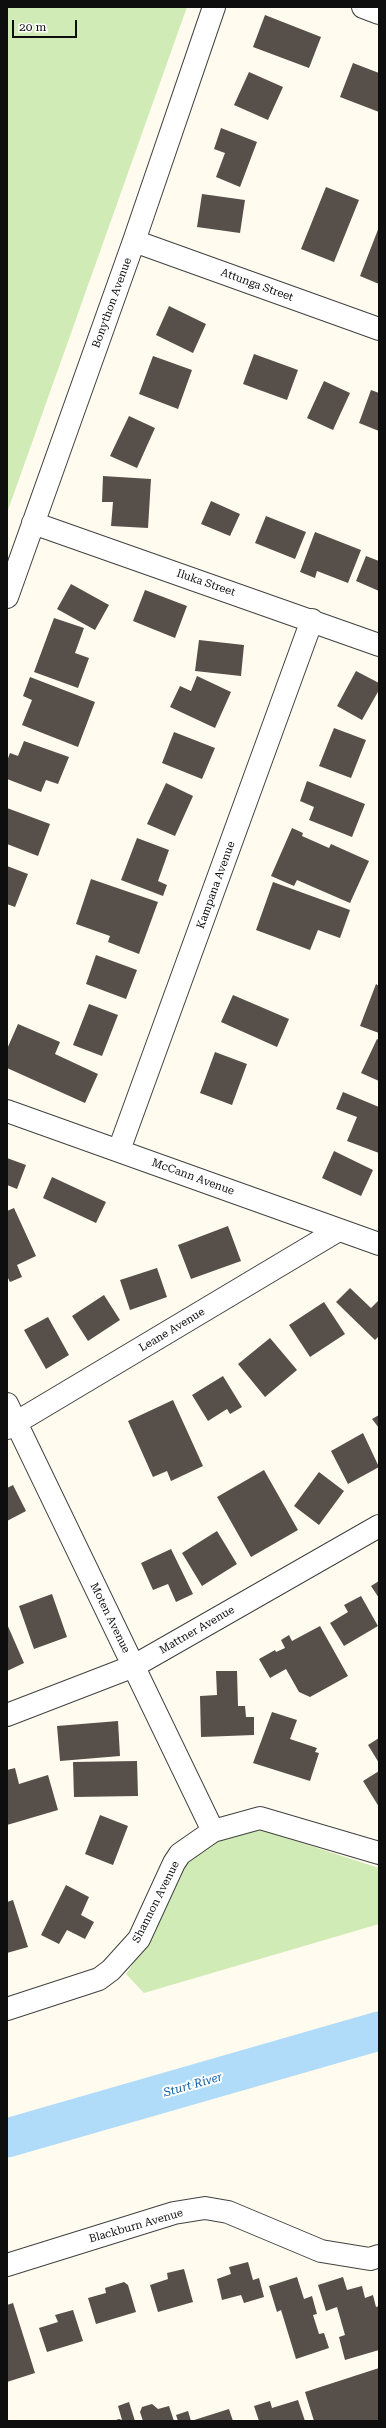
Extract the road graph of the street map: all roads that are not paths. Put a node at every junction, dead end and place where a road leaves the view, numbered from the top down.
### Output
1 (214, 7) edge
2 (363, 7) edge
3 (379, 13) edge
4 (134, 241) junction
5 (379, 329) edge
6 (33, 523) junction
7 (7, 597) edge
8 (312, 620) junction
9 (379, 645) edge
10 (7, 1111) edge
11 (119, 1150) junction
12 (337, 1231) junction
13 (379, 1244) edge
14 (7, 1404) edge
15 (12, 1426) edge
16 (379, 1526) edge
17 (134, 1666) junction
18 (7, 1715) edge
19 (213, 1831) junction
20 (379, 1854) edge
21 (7, 2008) edge
22 (379, 2256) edge
23 (7, 2265) edge

1 - 4 street, Bonython Avenue
2 - 3 street
4 - 5 street, Attunga Street
4 - 6 street, Bonython Avenue
6 - 7 street, Bonython Avenue
6 - 8 street, Iluka Street
8 - 9 street, Iluka Street
8 - 11 street, Kampana Avenue
10 - 11 street, McCann Avenue
11 - 12 street, McCann Avenue
12 - 13 street, McCann Avenue
12 - 15 street, Leane Avenue
14 - 15 street, Moten Avenue
15 - 17 street, Moten Avenue
16 - 17 street, Mattner Avenue
17 - 18 street, Mattner Avenue
17 - 19 street, Moten Avenue
19 - 20 street, Shannon Avenue
19 - 21 street, Shannon Avenue
22 - 23 street, Blackburn Avenue

